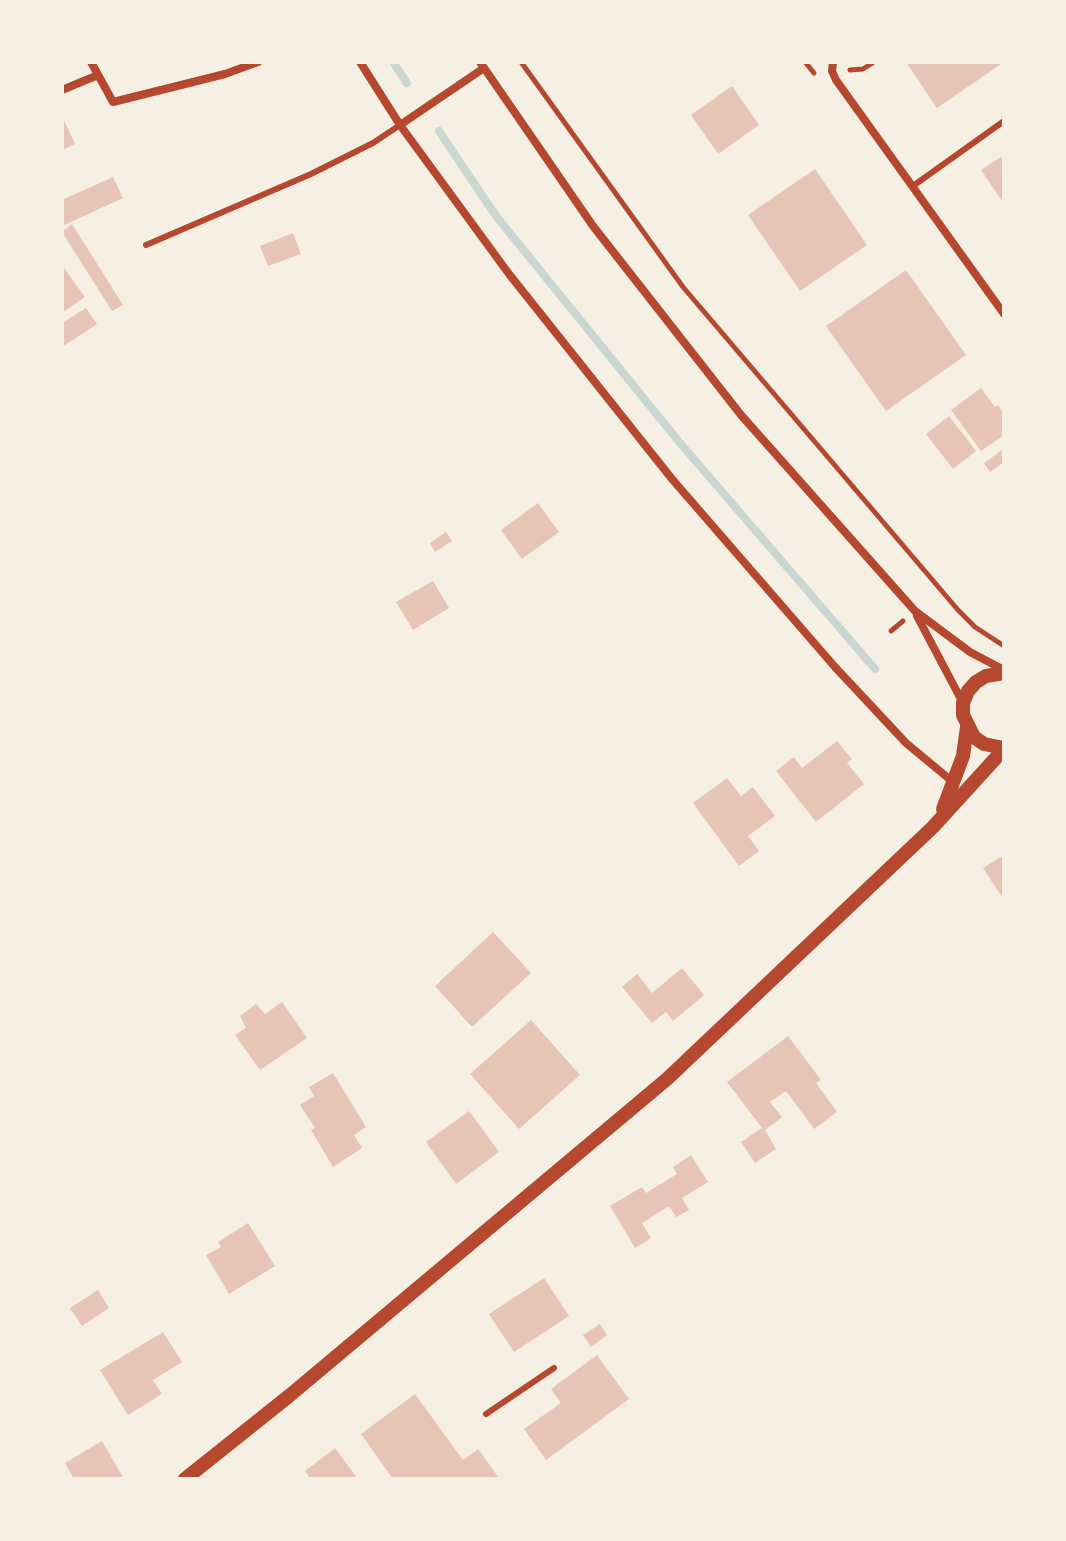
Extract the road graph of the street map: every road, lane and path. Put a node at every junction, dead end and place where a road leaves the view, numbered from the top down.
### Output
1 (91, 62) edge
2 (258, 62) edge
3 (360, 62) edge
4 (521, 62) edge
5 (805, 62) edge
6 (833, 62) edge
7 (874, 62) edge
8 (482, 65) edge
9 (850, 70) dead end
10 (814, 73) dead end
11 (98, 75) junction
12 (62, 90) edge
13 (1004, 121) edge
14 (400, 125) junction
15 (913, 186) junction
16 (146, 245) dead end
17 (1004, 314) edge
18 (915, 611) junction
19 (1004, 646) edge
20 (1004, 672) edge
21 (963, 703) junction
22 (967, 727) junction
23 (1004, 748) edge
24 (954, 782) junction
25 (933, 827) junction
26 (554, 1368) dead end
27 (486, 1414) dead end
28 (185, 1479) edge

1 - 11 street
2 - 11 street
3 - 14 street
4 - 19 path
5 - 10 path
6 - 15 street
7 - 9 path
8 - 14 street
8 - 18 street
11 - 12 street
13 - 15 lane
14 - 16 lane
14 - 24 street
15 - 17 street
18 - 20 street
18 - 21 street
20 - 21 street
21 - 22 street
22 - 23 street
22 - 24 street
23 - 25 street
24 - 25 street
25 - 28 street
26 - 27 lane

